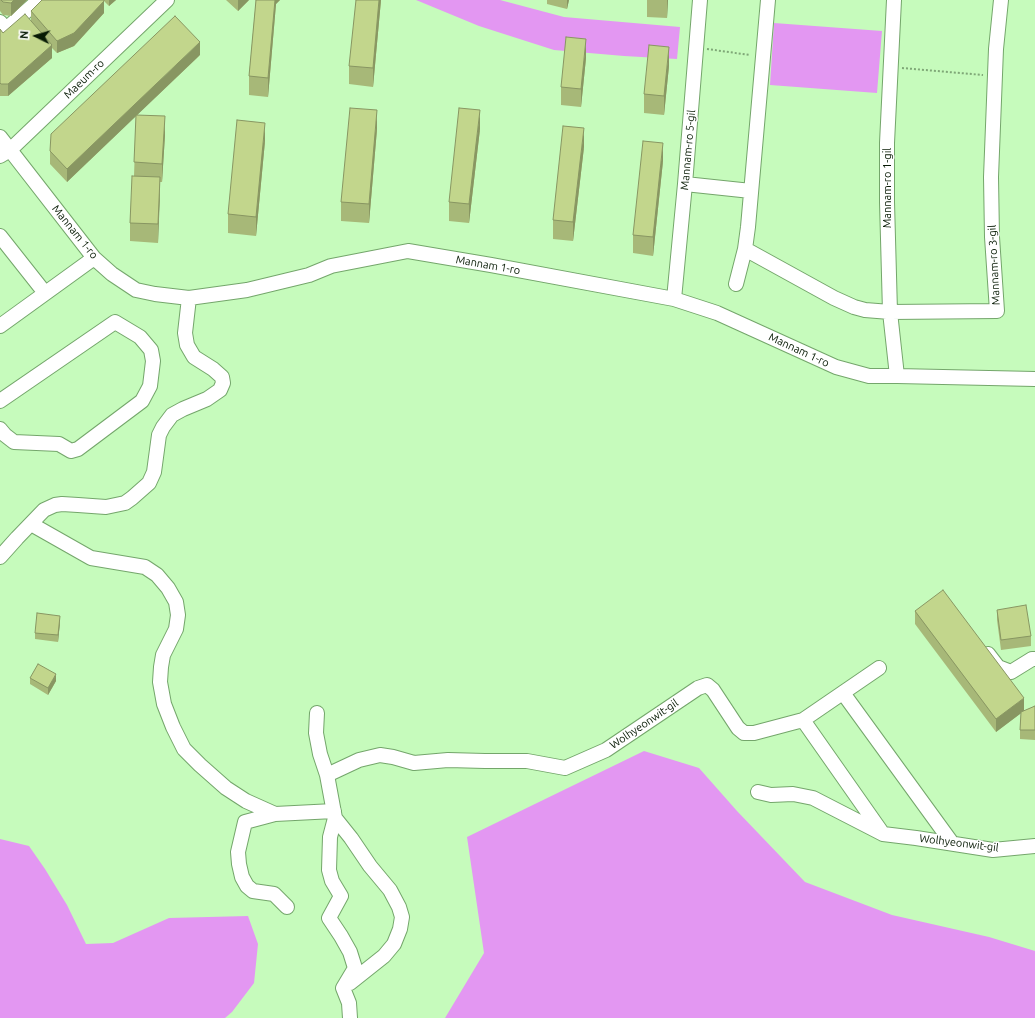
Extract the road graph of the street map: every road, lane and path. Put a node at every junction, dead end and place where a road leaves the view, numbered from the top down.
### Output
1 (39, 0) edge
2 (166, 0) edge
3 (700, 0) edge
4 (768, 0) edge
5 (894, 0) edge
6 (1001, 0) edge
7 (0, 22) edge
8 (696, 48) junction
9 (763, 56) junction
10 (890, 67) junction
11 (995, 76) junction
12 (0, 137) edge
13 (5, 153) edge
14 (685, 184) junction
15 (751, 191) junction
16 (0, 236) edge
17 (745, 249) junction
18 (94, 258) junction
19 (736, 284) dead end
20 (45, 293) junction
21 (189, 298) junction
22 (674, 299) junction
23 (890, 312) junction
24 (0, 326) edge
25 (896, 376) junction
26 (1035, 379) edge
27 (0, 401) edge
28 (0, 429) edge
29 (31, 524) junction
30 (0, 557) edge
31 (980, 643) edge
32 (1035, 659) edge
33 (878, 668) dead end
34 (843, 693) junction
35 (317, 713) dead end
36 (803, 720) junction
37 (327, 775) junction
38 (758, 792) dead end
39 (275, 814) junction
40 (334, 814) junction
41 (883, 834) junction
42 (952, 843) junction
43 (1035, 846) edge
44 (287, 907) dead end
45 (343, 988) junction
46 (350, 1018) edge

1 - 7 street
2 - 13 street, Maeum-ro
3 - 8 street, Mannam-ro 5-gil
4 - 9 street
5 - 10 street, Mannam-ro 1-gil
6 - 11 street, Mannam-ro 3-gil
8 - 9 path
8 - 14 street, Mannam-ro 5-gil
9 - 15 street
10 - 11 path
10 - 23 street, Mannam-ro 1-gil
11 - 23 street, Mannam-ro 3-gil
12 - 13 street, Mannam 1-ro
13 - 18 street, Mannam 1-ro
14 - 15 street
14 - 22 street, Mannam-ro 5-gil
15 - 17 street
16 - 20 street
17 - 19 street
17 - 23 street, Mannam-ro 3-gil
18 - 20 street
18 - 21 street, Mannam 1-ro
20 - 24 street
21 - 22 street, Mannam 1-ro
21 - 29 street
22 - 25 street, Mannam 1-ro
23 - 25 street, Mannam-ro 1-gil
25 - 26 street, Mannam 1-ro
27 - 28 street
29 - 30 street
29 - 39 street
31 - 32 street
33 - 34 street
34 - 36 street
34 - 42 street
35 - 37 street
36 - 37 street, Wolhyeonwit-gil
36 - 41 street
37 - 40 street
38 - 41 street, Wolhyeonwit-gil
39 - 40 street
39 - 44 street
40 - 45 street
40 - 45 street
41 - 42 street, Wolhyeonwit-gil
42 - 43 street, Wolhyeonwit-gil
45 - 46 street

